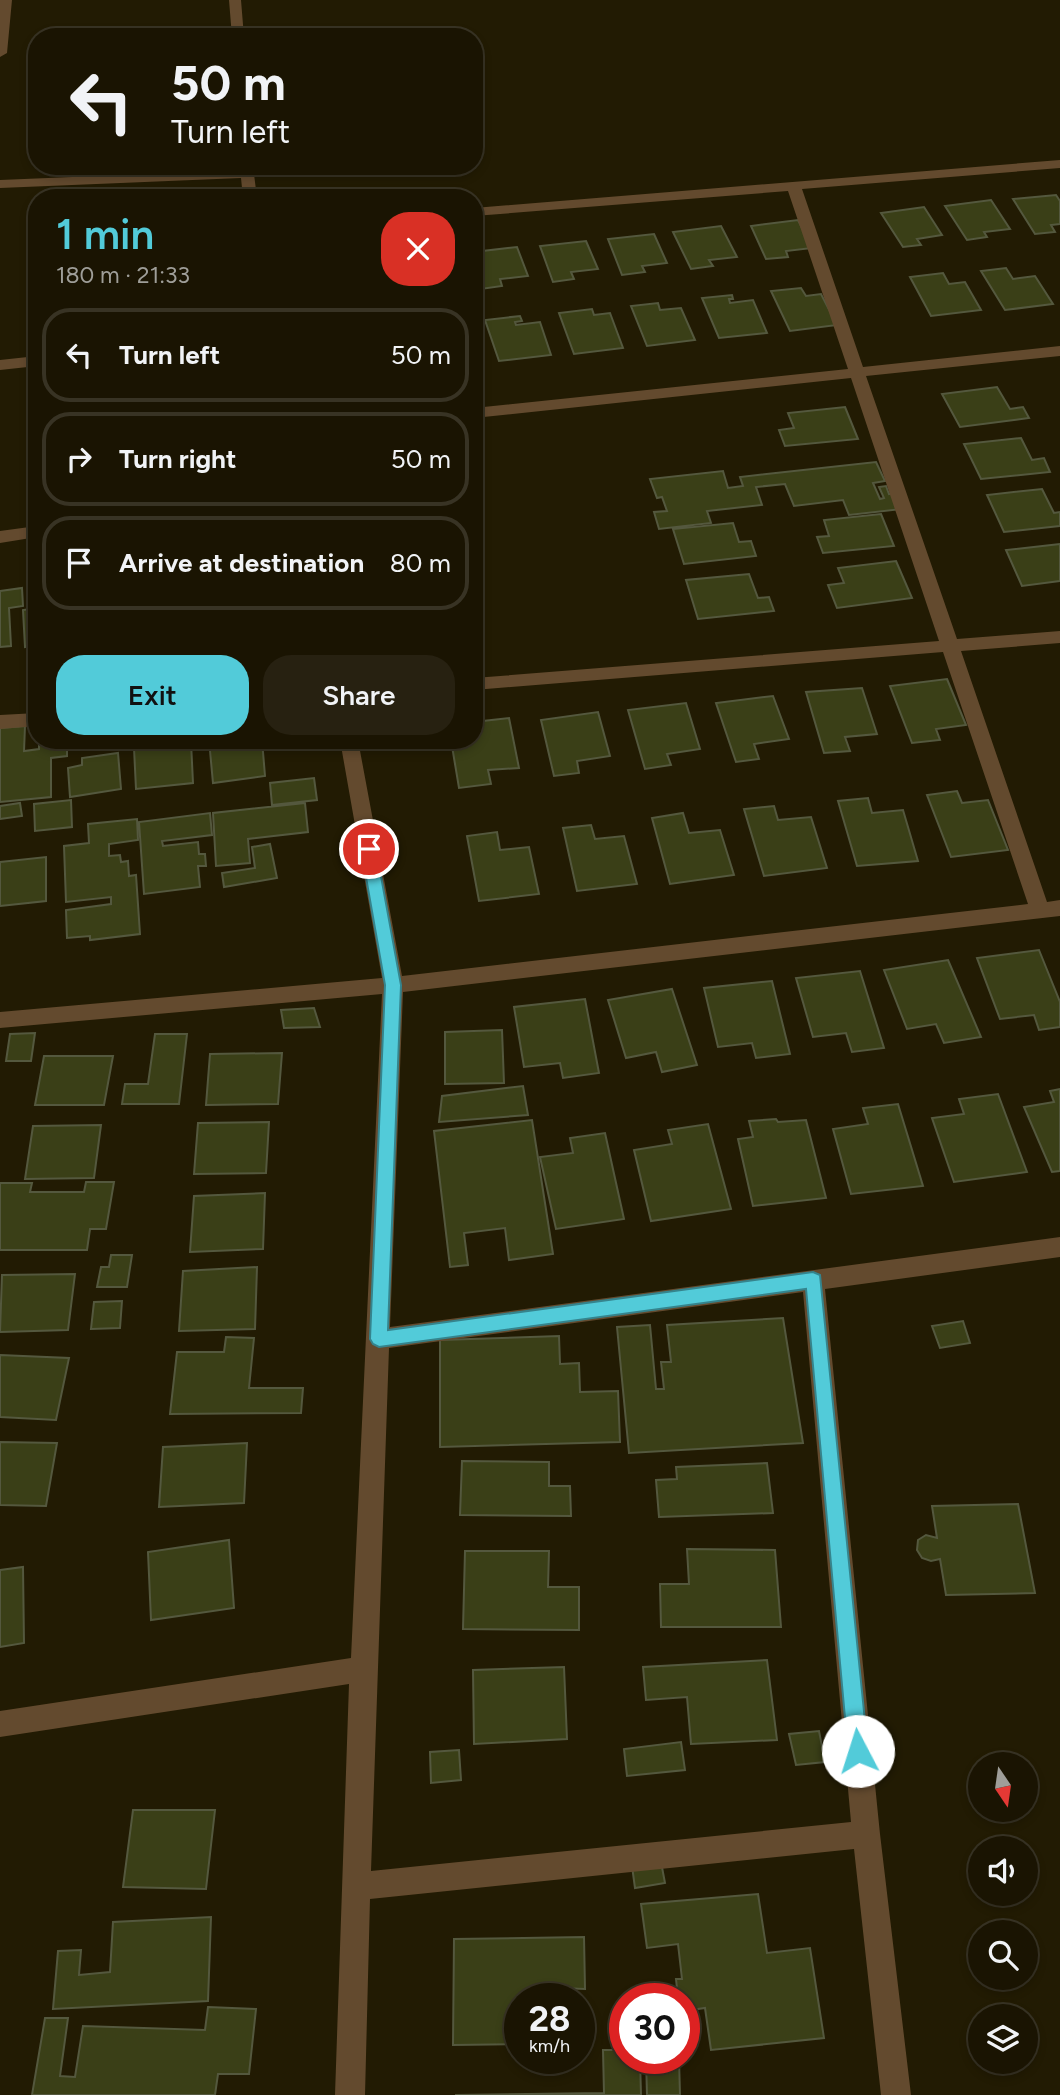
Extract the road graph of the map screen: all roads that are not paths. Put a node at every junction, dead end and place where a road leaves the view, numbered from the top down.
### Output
1 (6, 0) edge
2 (235, 0) edge
3 (237, 28) edge
4 (0, 52) edge
5 (1060, 164) edge
6 (158, 175) edge
7 (0, 184) edge
8 (793, 186) junction
9 (483, 211) edge
10 (1060, 351) edge
11 (28, 361) edge
12 (0, 365) edge
13 (856, 371) junction
14 (483, 412) edge
15 (28, 532) edge
16 (0, 537) edge
17 (1060, 637) edge
18 (950, 646) junction
19 (483, 683) edge
20 (28, 720) edge
21 (0, 722) edge
22 (351, 749) edge
23 (1050, 909) edge
24 (393, 985) junction
25 (0, 1020) edge
26 (1060, 1247) edge
27 (813, 1280) junction
28 (379, 1339) junction
29 (363, 1669) junction
30 (0, 1724) edge
31 (866, 1834) junction
32 (358, 1886) junction
33 (350, 2095) edge
34 (896, 2095) edge

1 - 4 street
2 - 3 street
5 - 8 street
6 - 7 street
8 - 9 street
8 - 13 street
10 - 13 street
11 - 12 street
13 - 14 street
13 - 18 street
15 - 16 street
17 - 18 street
18 - 19 street
18 - 23 street
20 - 21 street
22 - 24 street
23 - 24 street
24 - 25 street
24 - 28 street
26 - 27 street
27 - 28 street
27 - 31 street
28 - 29 street
29 - 30 street
29 - 32 street
31 - 32 street
31 - 34 street
32 - 33 street

